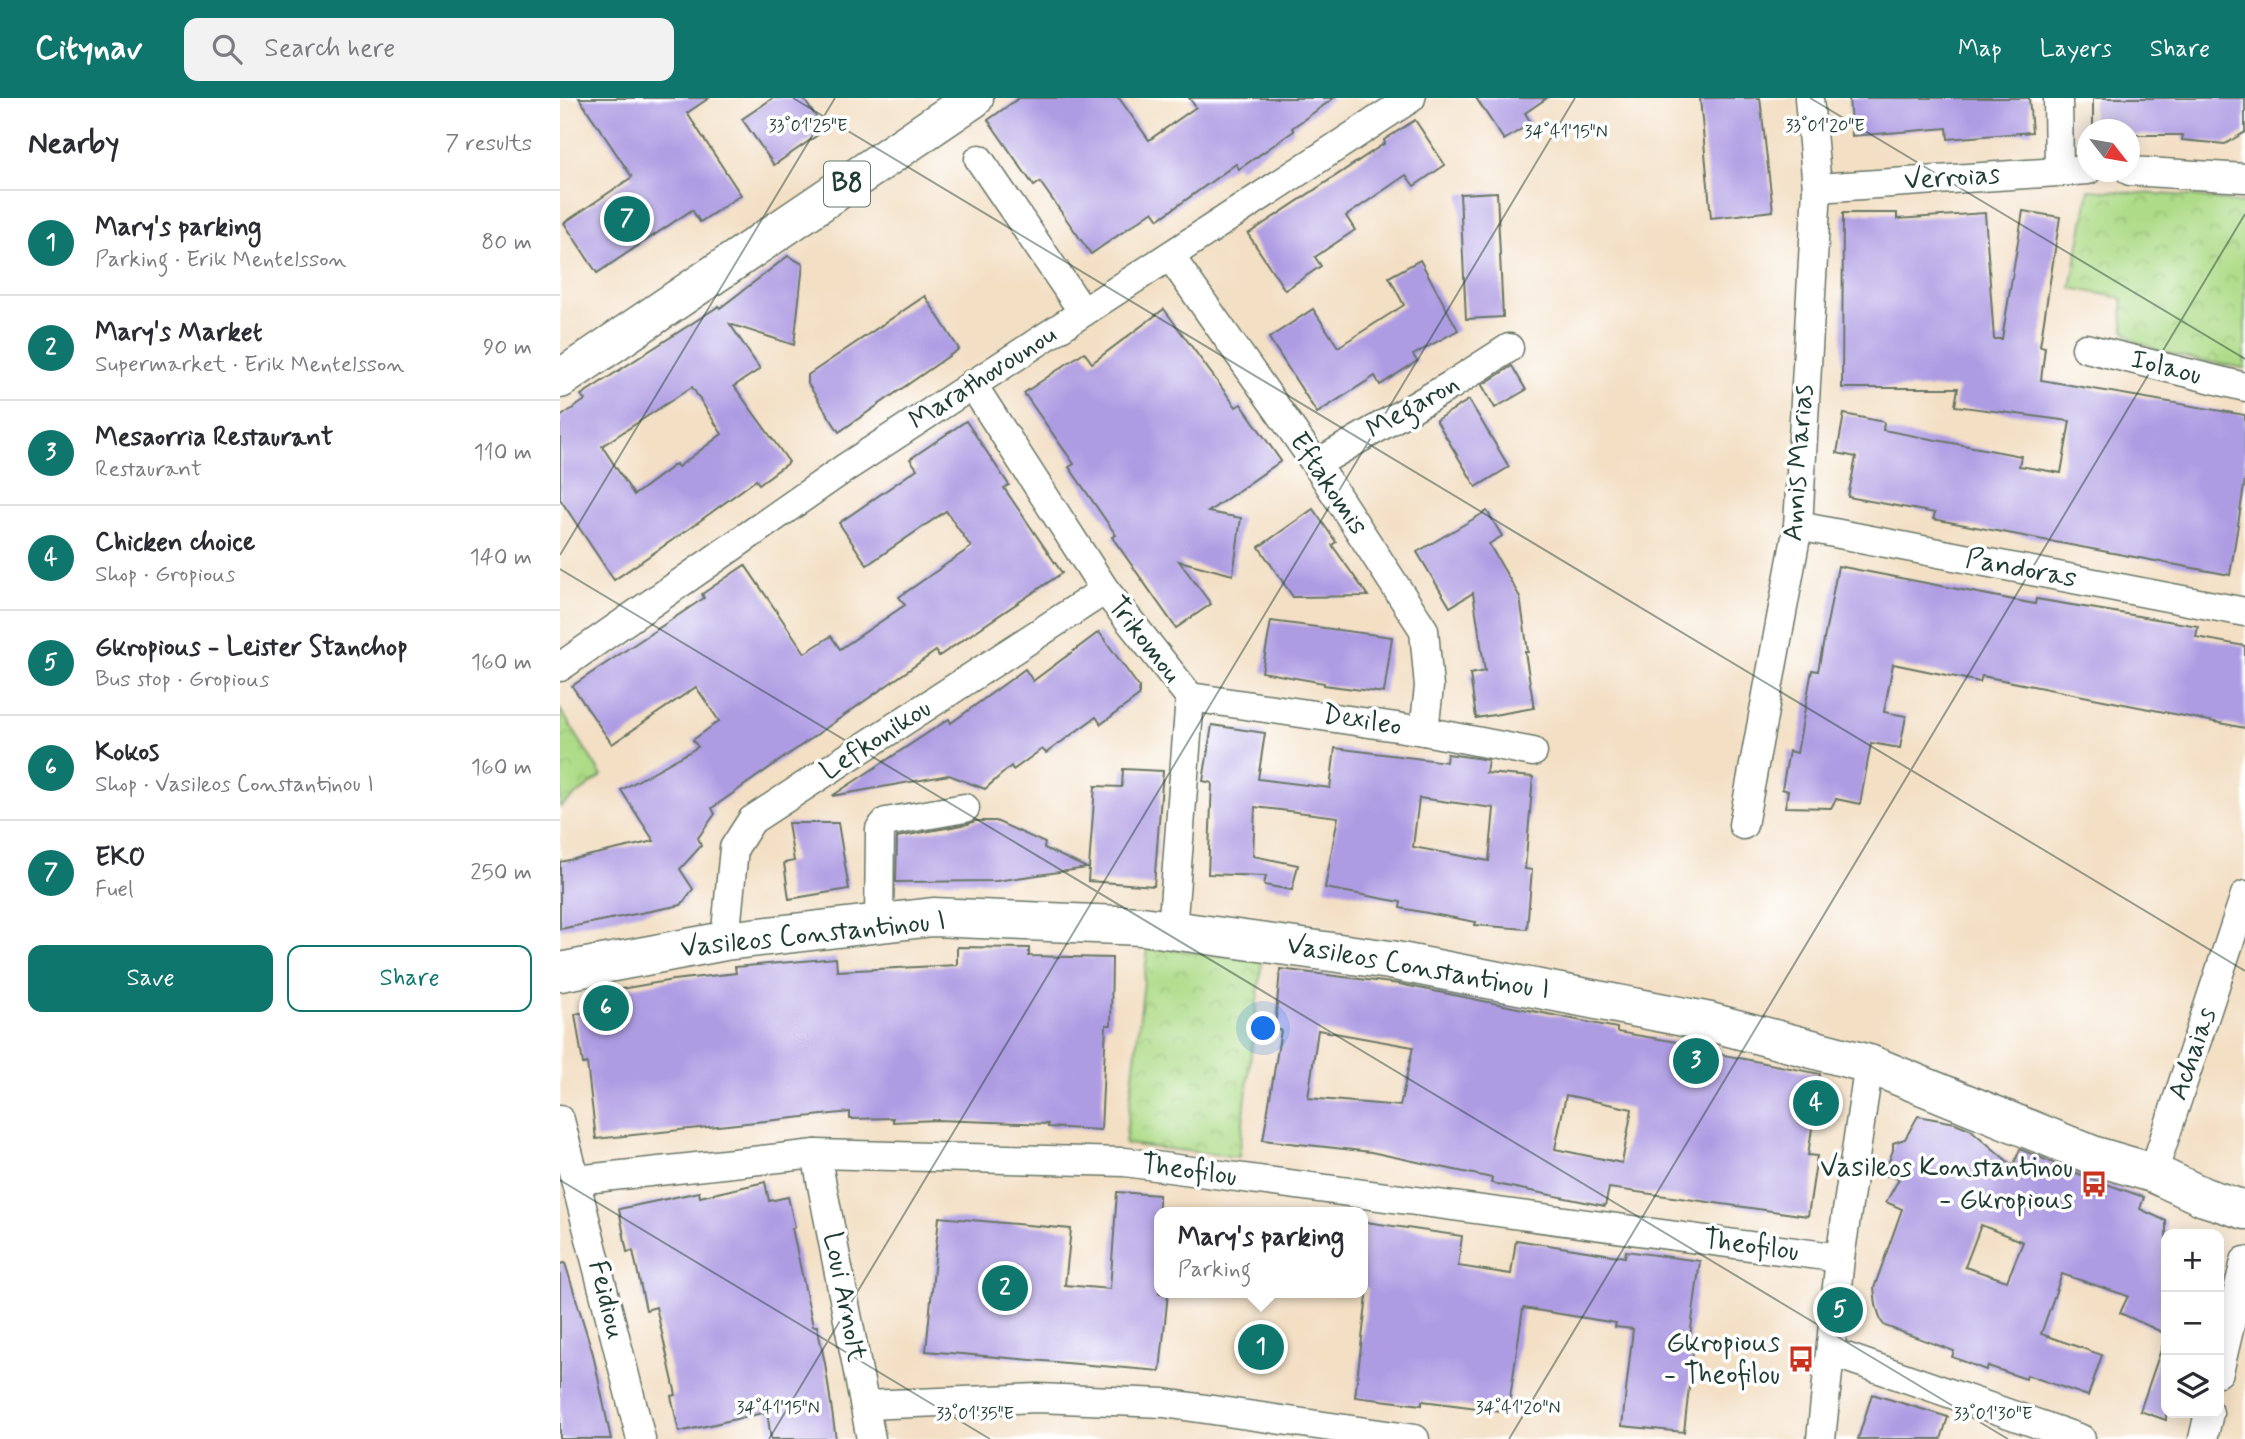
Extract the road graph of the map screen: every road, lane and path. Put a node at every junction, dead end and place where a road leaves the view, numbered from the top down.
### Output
1 (934, 98) edge
2 (975, 98) edge
3 (1411, 98) edge
4 (1809, 98) edge
5 (2058, 98) edge
6 (979, 159) dead end
7 (2077, 170) edge
8 (2060, 171) junction
9 (2140, 173) edge
10 (2245, 178) edge
11 (1817, 188) junction
12 (1170, 256) junction
13 (1083, 312) junction
14 (1509, 348) dead end
15 (2086, 348) dead end
16 (560, 354) edge
17 (560, 379) edge
18 (972, 384) junction
19 (2245, 387) edge
20 (1315, 464) junction
21 (1798, 526) junction
22 (1105, 590) junction
23 (2245, 612) edge
24 (560, 667) edge
25 (1189, 697) junction
26 (1424, 731) junction
27 (1533, 752) dead end
28 (965, 808) dead end
29 (1743, 825) dead end
30 (2245, 895) edge
31 (880, 923) junction
32 (1172, 931) junction
33 (725, 941) junction
34 (2235, 961) edge
35 (560, 972) edge
36 (1870, 1064) junction
37 (560, 1120) edge
38 (816, 1154) junction
39 (2153, 1173) junction
40 (576, 1180) junction
41 (2245, 1210) edge
42 (1840, 1258) junction
43 (2245, 1261) edge
44 (1831, 1352) junction
45 (2223, 1355) edge
46 (865, 1405) junction
47 (2208, 1418) edge
48 (641, 1439) edge
49 (871, 1439) edge
50 (1415, 1439) edge
51 (1821, 1439) edge
52 (2078, 1439) edge
53 (2203, 1439) edge

1 - 16 main road
2 - 17 main road, B8
3 - 12 street, Marathovounou
4 - 11 street, Annis Marias
5 - 8 street
6 - 13 street
7 - 8 street, Verroias
8 - 11 street, Verroias
9 - 10 street
11 - 21 street, Annis Marias
12 - 13 street, Marathovounou
12 - 20 street, Eftakomis
13 - 18 street, Marathovounou
14 - 20 street, Megaron
15 - 19 street, Iolaou
18 - 22 street, Trikomou
18 - 24 street, Marathovounou
20 - 26 street, Eftakomis
21 - 23 street, Pandoras
21 - 29 street, Annis Marias
22 - 25 street, Trikomou
22 - 33 street, Lefkonikou
25 - 26 street, Dexileo
25 - 32 street, Trikomou
26 - 27 street, Dexileo
28 - 31 street
30 - 34 street, Achaias
31 - 32 main road, Vasileos Constantinou I
31 - 33 main road, Vasileos Constantinou I
32 - 36 main road, Vasileos Constantinou I
33 - 35 main road, Vasileos Constantinou I
34 - 39 street, Achaias
36 - 39 main road, Vasileos Constantinou I
36 - 42 street
37 - 40 street, Feidiou
38 - 40 street, Theofilou
38 - 42 street, Theofilou
38 - 46 street, Loui Arnolt
39 - 41 main road, Vasileos Constantinou I
40 - 48 street, Feidiou
42 - 44 street
43 - 45 street
44 - 51 street
44 - 52 street
46 - 49 street, Loui Arnolt
46 - 50 street
47 - 53 street

